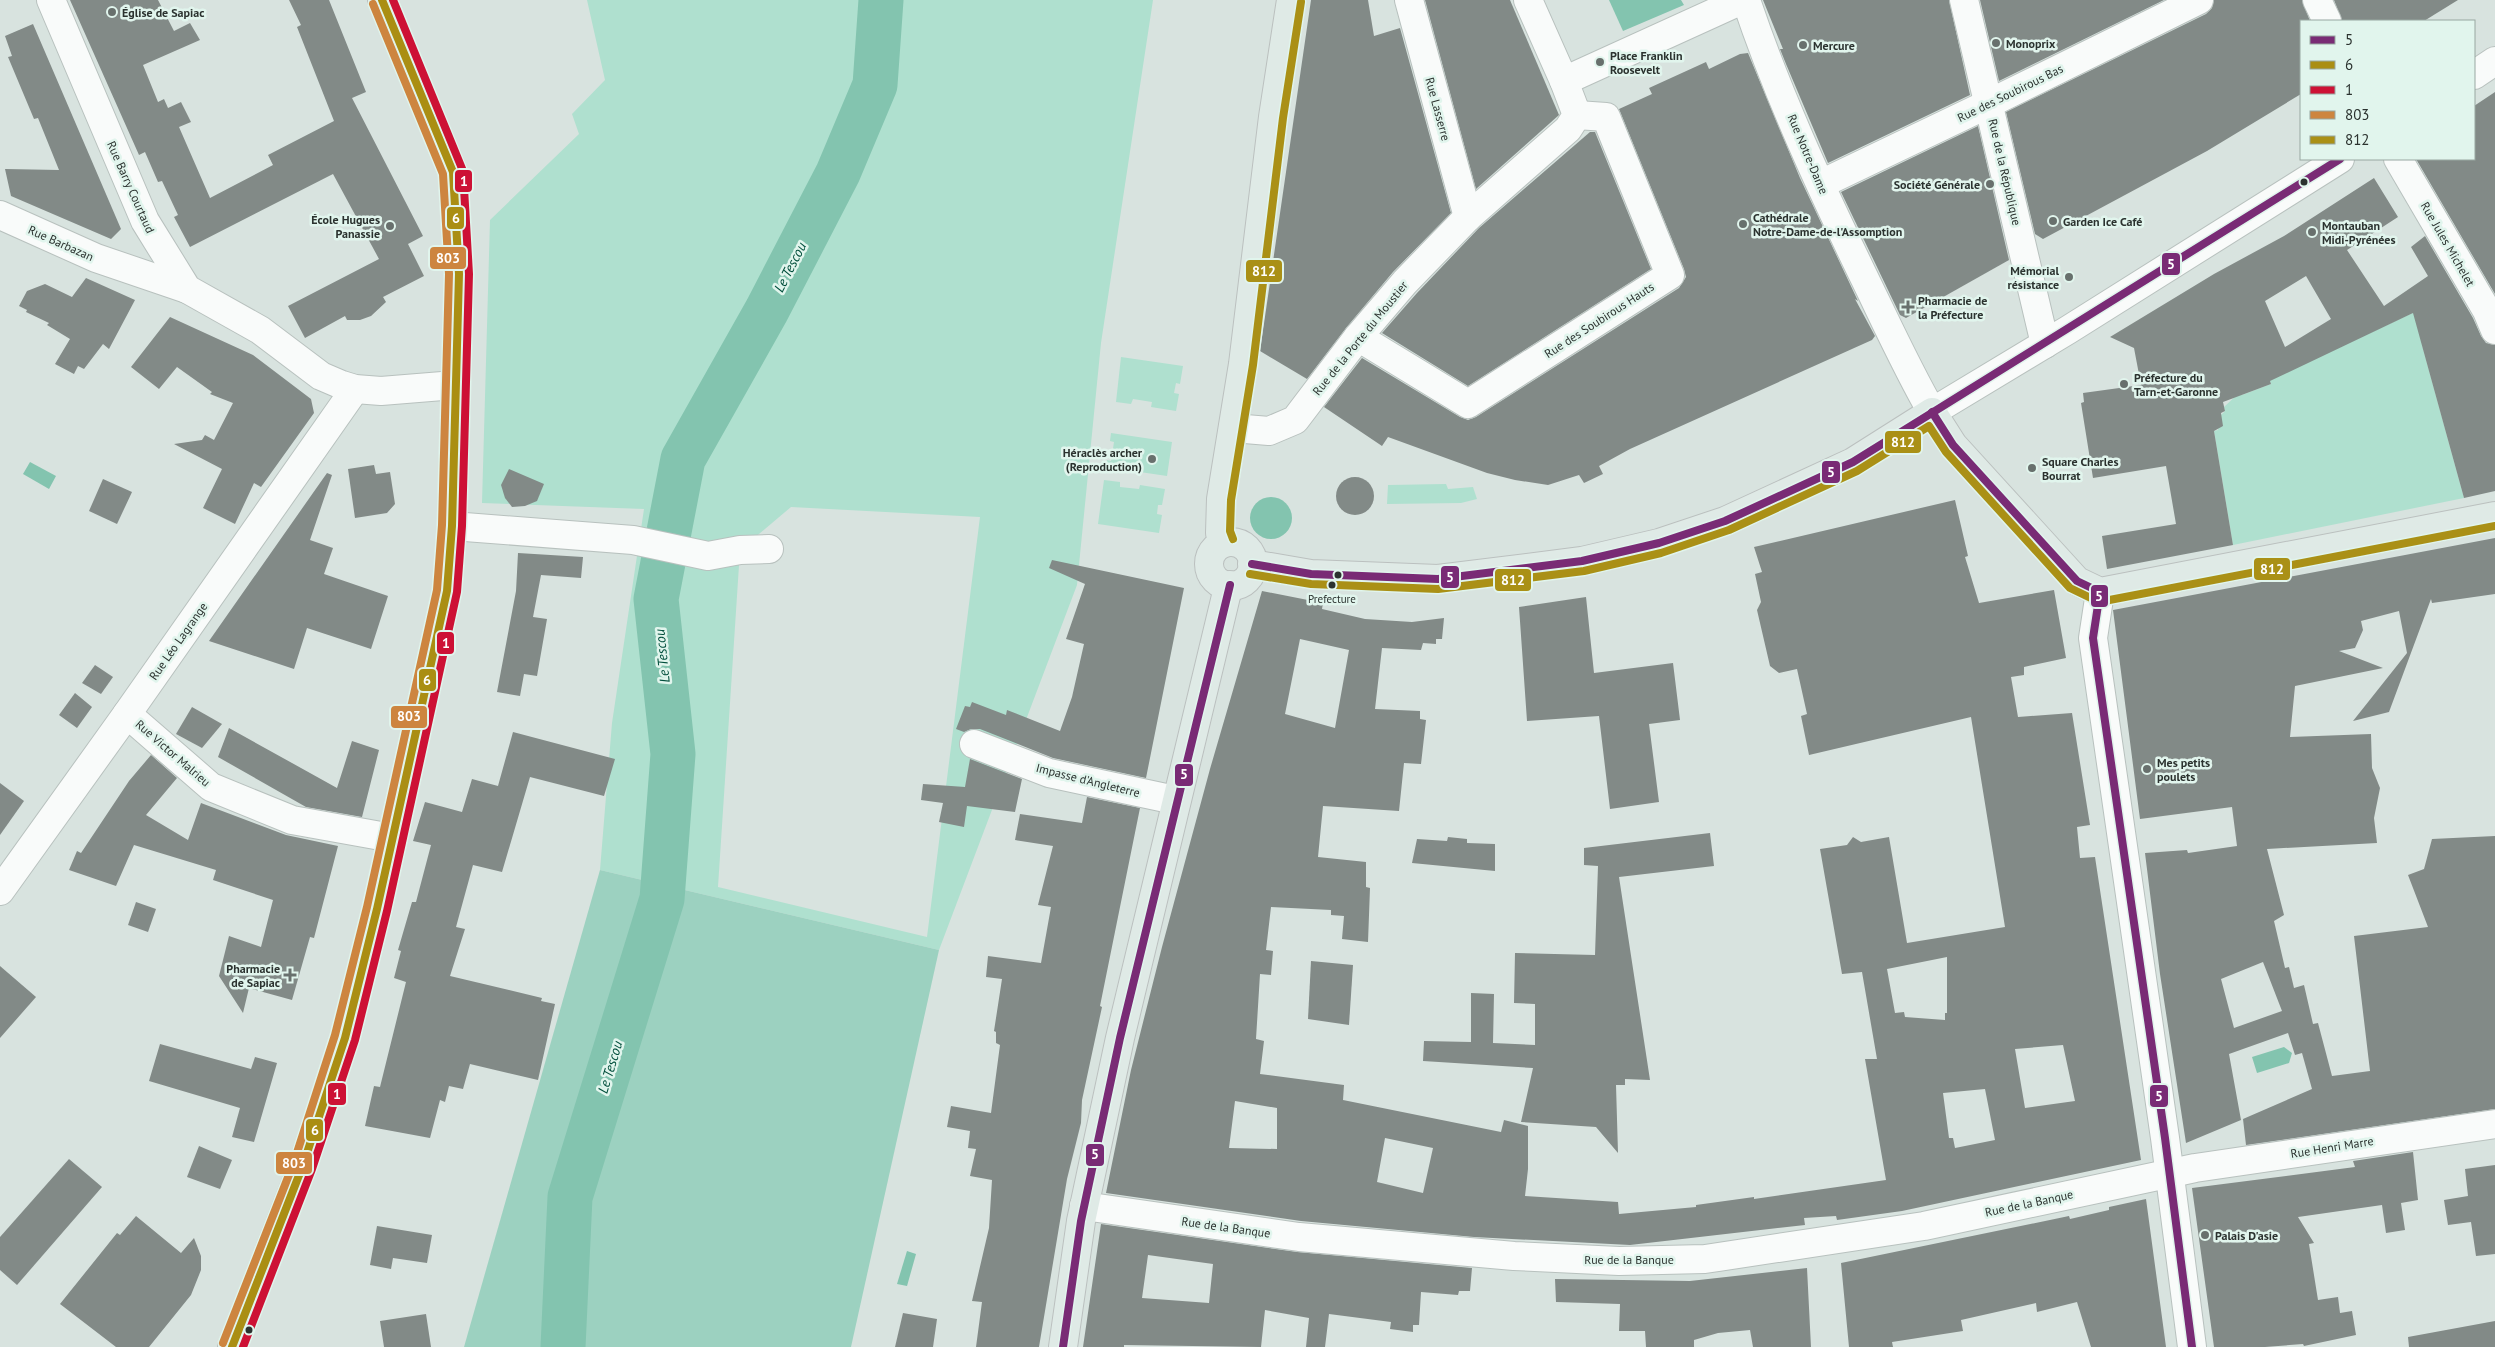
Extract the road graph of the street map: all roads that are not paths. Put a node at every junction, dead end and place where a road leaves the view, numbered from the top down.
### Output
1 (51, 0) edge
2 (382, 0) edge
3 (1291, 0) edge
4 (1409, 0) edge
5 (1528, 0) edge
6 (1742, 0) edge
7 (1746, 0) edge
8 (1964, 0) edge
9 (2199, 0) edge
10 (2317, 0) edge
11 (2327, 20) edge
12 (2495, 61) edge
13 (2475, 73) edge
14 (1564, 81) junction
15 (1988, 104) junction
16 (1577, 115) junction
17 (2338, 160) edge
18 (2399, 160) edge
19 (1821, 184) junction
20 (0, 215) edge
21 (1468, 217) junction
22 (152, 235) junction
23 (123, 268) junction
24 (187, 289) junction
25 (2495, 330) edge
26 (1358, 337) junction
27 (2045, 344) junction
28 (454, 385) junction
29 (355, 389) junction
30 (1932, 412) junction
31 (1233, 428) junction
32 (2495, 516) edge
33 (452, 526) junction
34 (1224, 543) junction
35 (769, 549) dead end
36 (1252, 564) junction
37 (1230, 585) junction
38 (2100, 592) junction
39 (127, 714) junction
40 (974, 744) dead end
41 (1175, 800) junction
42 (392, 838) junction
43 (0, 891) edge
44 (2495, 1124) edge
45 (2169, 1173) junction
46 (1084, 1206) junction
47 (232, 1347) edge
48 (1063, 1347) edge
49 (2192, 1347) edge

1 - 22 street, Rue Barry Courtaud
2 - 28 main road
3 - 31 main road
4 - 21 street, Rue Lasserre
5 - 14 street
6 - 14 street
7 - 19 street, Rue Notre-Dame
8 - 15 street, Rue de la République
9 - 15 street, Rue des Soubirous Bas
10 - 11 street
12 - 13 street
14 - 16 street
15 - 19 street, Rue des Soubirous Bas
15 - 27 street, Rue de la République
16 - 21 street, Rue de la Porte du Moustier
16 - 26 street, Rue des Soubirous Hauts
17 - 27 street
18 - 25 street, Rue Jules Michelet
19 - 30 street, Rue Notre-Dame
20 - 23 street, Rue Barbazan
21 - 26 street, Rue de la Porte du Moustier
22 - 23 street
22 - 24 street, Rue Barry Courtaud
23 - 24 street, Rue Barbazan
24 - 29 street, Rue Barry Courtaud
26 - 31 street, Rue de la Porte du Moustier
27 - 30 street
28 - 29 street, Rue Barry Courtaud
28 - 33 main road
29 - 39 street, Rue Léo Lagrange
30 - 36 main road
30 - 38 main road
31 - 34 main road
32 - 38 main road
33 - 35 street
33 - 42 main road
34 - 36 main road
34 - 37 main road
36 - 37 main road
37 - 41 main road
38 - 45 street
39 - 42 street, Rue Victor Malrieu
39 - 43 street, Rue Léo Lagrange
40 - 41 street, Impasse d'Angleterre
41 - 46 main road
42 - 47 main road
44 - 45 street, Rue Henri Marre
45 - 46 street, Rue de la Banque
45 - 49 street
46 - 48 main road

